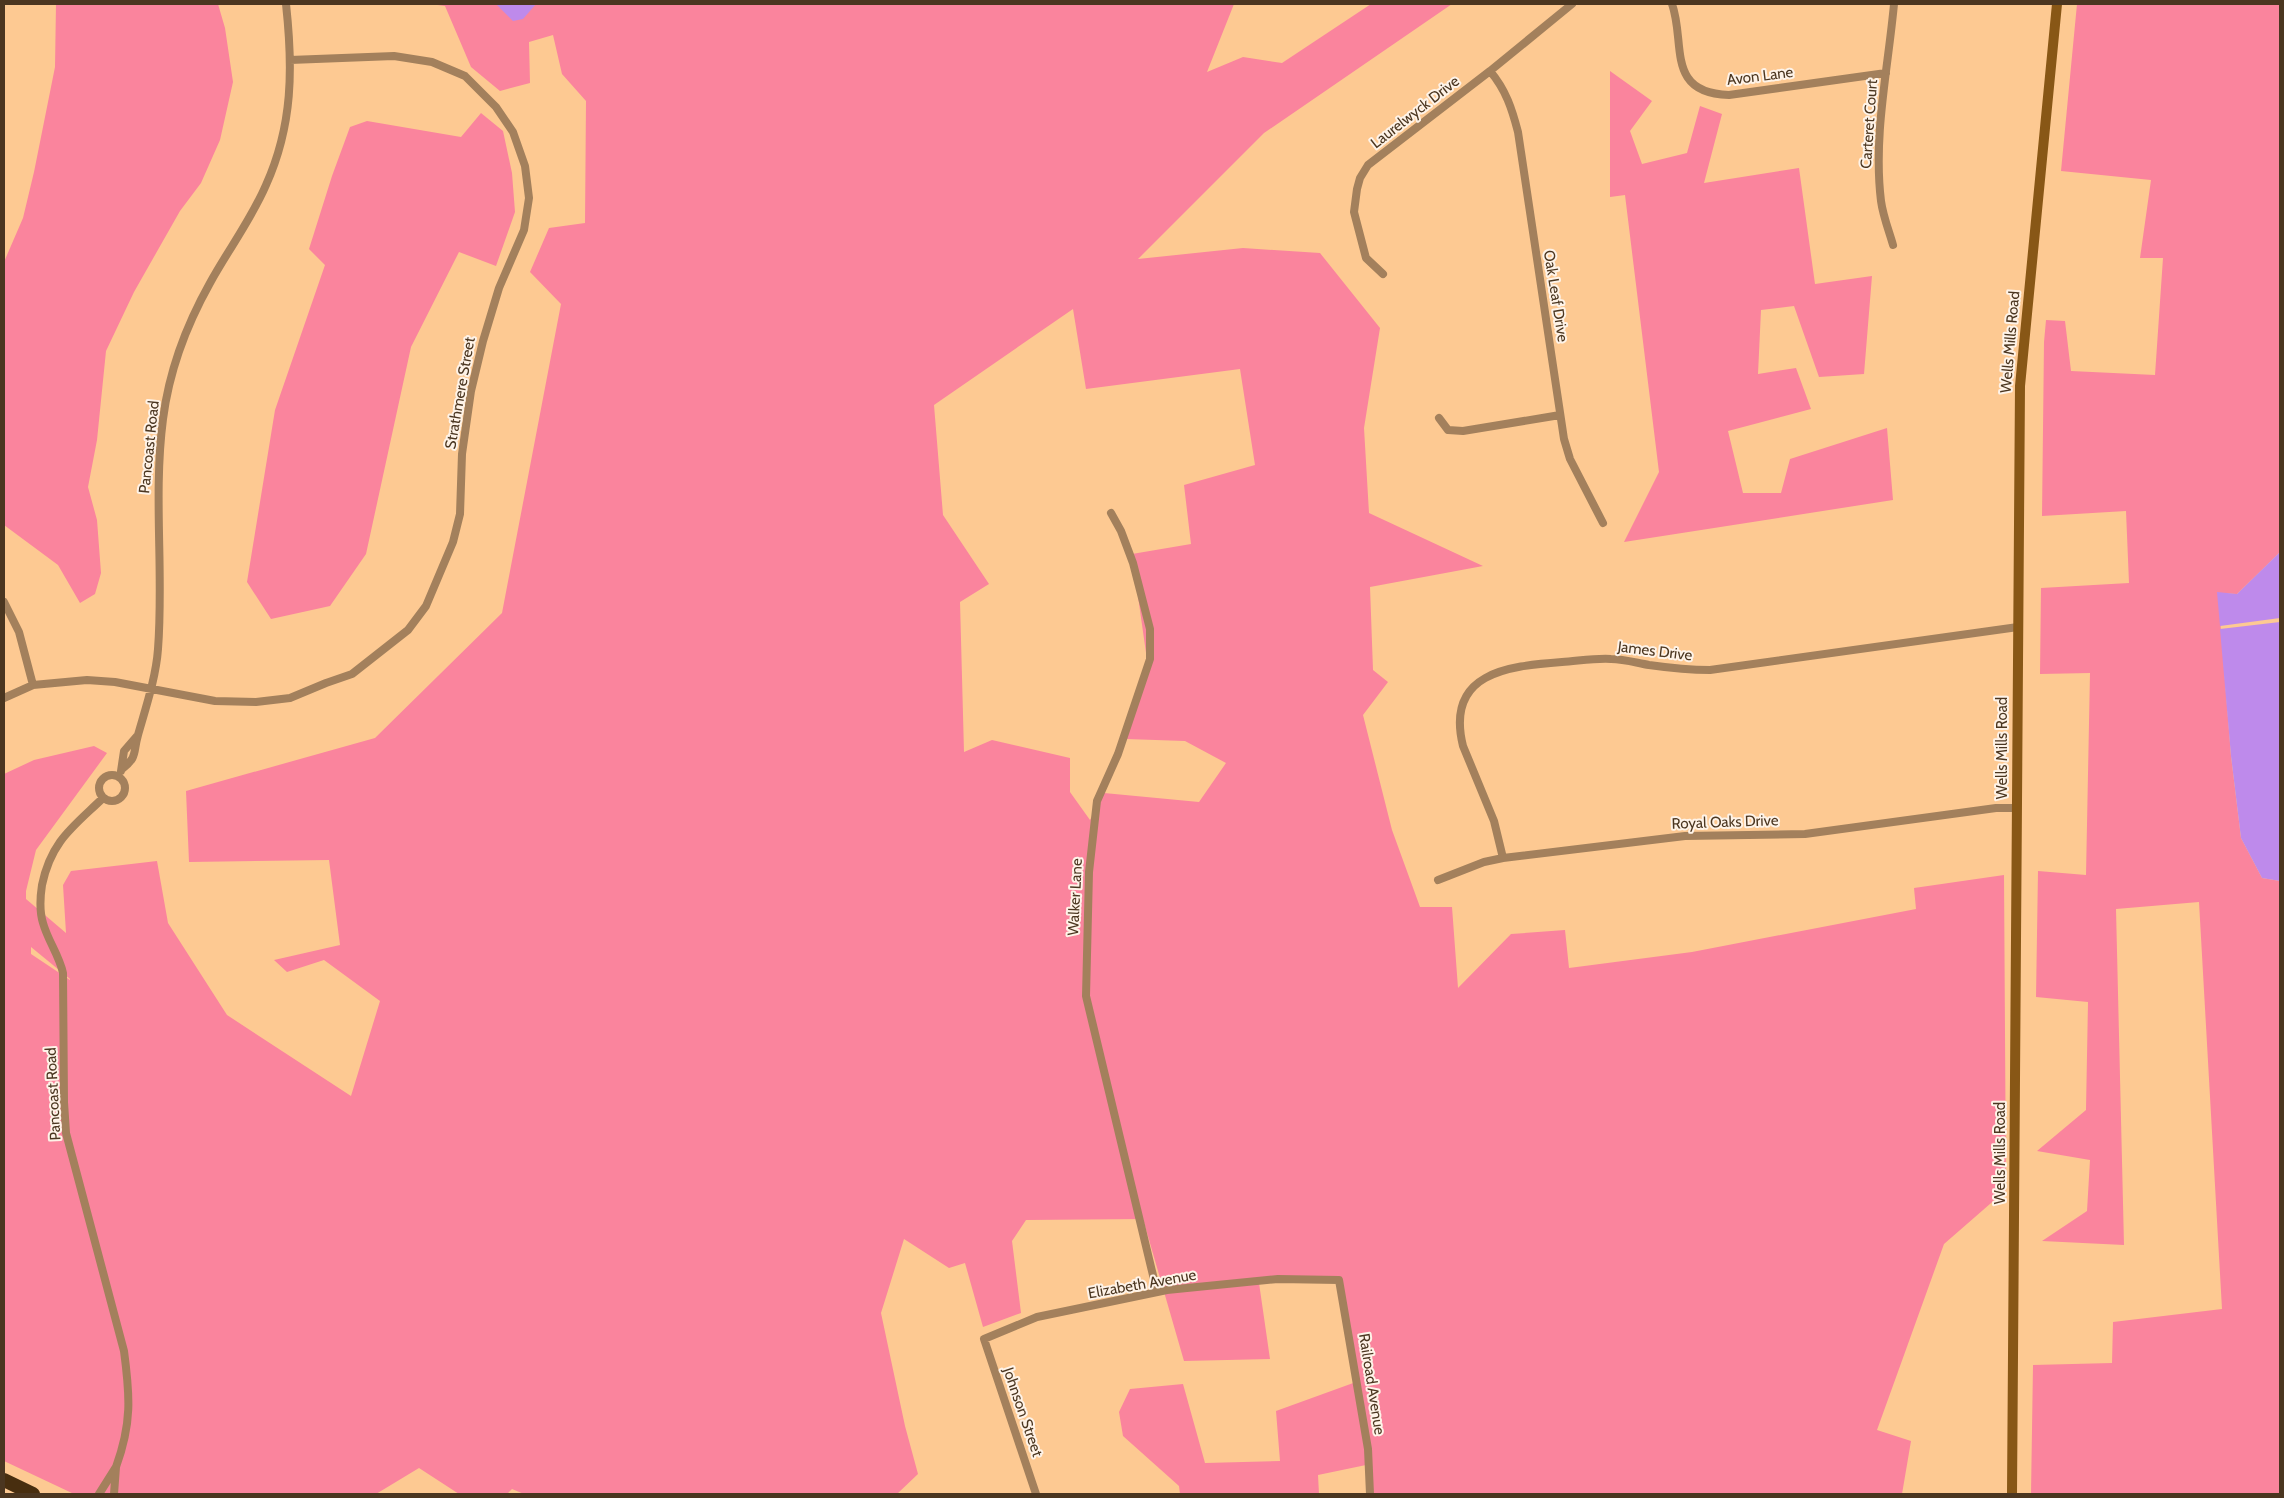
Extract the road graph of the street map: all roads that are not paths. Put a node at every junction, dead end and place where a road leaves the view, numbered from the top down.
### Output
1 (286, 4) edge
2 (1572, 4) edge
3 (1672, 4) edge
4 (1894, 4) edge
5 (2057, 4) edge
6 (290, 60) junction
7 (1490, 71) junction
8 (1886, 73) junction
9 (1893, 245) dead end
10 (1383, 274) dead end
11 (1560, 415) junction
12 (1439, 418) dead end
13 (1111, 514) dead end
14 (1603, 523) dead end
15 (4, 602) edge
16 (2018, 627) junction
17 (33, 685) junction
18 (150, 690) junction
19 (4, 698) edge
20 (137, 736) junction
21 (120, 773) junction
22 (103, 798) junction
23 (2016, 808) junction
24 (1503, 858) junction
25 (1438, 880) dead end
26 (1339, 1280) joint
27 (1157, 1292) junction
28 (984, 1339) joint
29 (116, 1467) junction
30 (4, 1480) edge
31 (33, 1494) edge
32 (99, 1494) edge
33 (114, 1494) edge
34 (1036, 1494) edge
35 (1370, 1494) edge
36 (2012, 1494) edge

1 - 6 street, Pancoast Road
2 - 7 street, Laurelwyck Drive
3 - 8 street, Avon Lane
4 - 8 street, Carteret Court
5 - 16 main road, Wells Mills Road
6 - 18 street, Pancoast Road
6 - 18 street, Strathmere Street
7 - 10 street, Laurelwyck Drive
7 - 11 street, Oak Leaf Drive
8 - 9 street, Carteret Court
11 - 12 street
11 - 14 street, Oak Leaf Drive
13 - 27 street, Walker Lane
15 - 17 street
16 - 23 main road, Wells Mills Road
16 - 24 street, James Drive
17 - 18 street, Strathmere Street
17 - 19 street, Strathmere Street
18 - 20 street, Pancoast Road
20 - 21 street, Pancoast Road
20 - 21 street, Pancoast Road
21 - 22 street
21 - 22 street
22 - 29 street, Pancoast Road
23 - 24 street, Royal Oaks Drive
23 - 36 main road, Wells Mills Road
24 - 25 street, Royal Oaks Drive
26 - 27 street, Elizabeth Avenue
26 - 35 street, Railroad Avenue
27 - 28 street, Elizabeth Avenue
28 - 34 street, Johnson Street
29 - 32 street, Pancoast Road
29 - 33 street, Pancoast Road
30 - 31 highway

